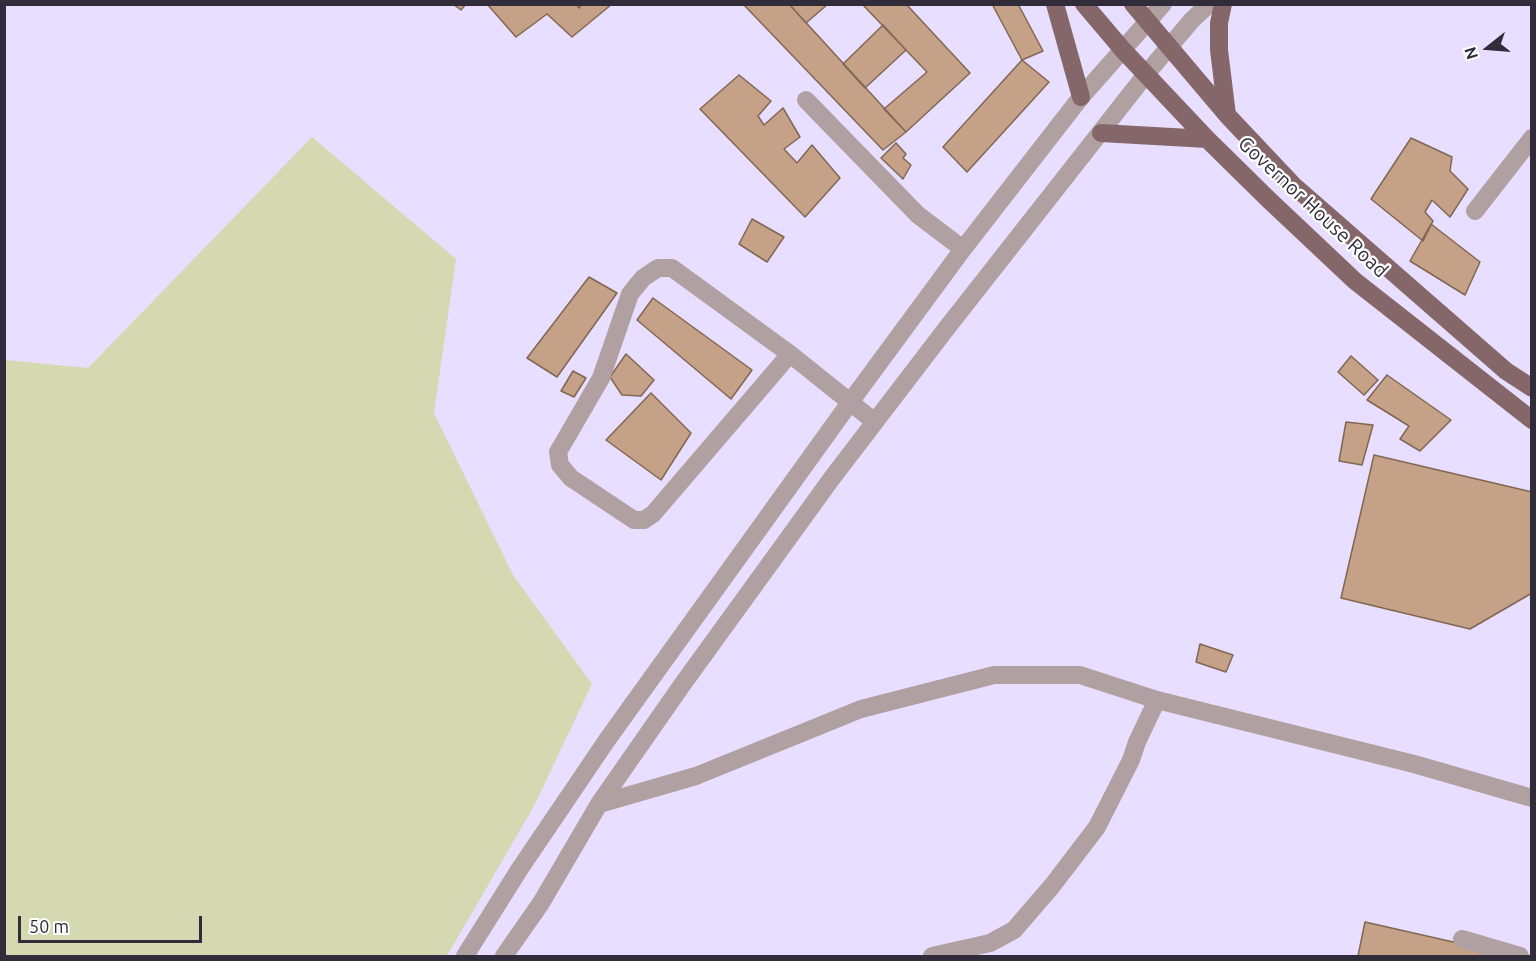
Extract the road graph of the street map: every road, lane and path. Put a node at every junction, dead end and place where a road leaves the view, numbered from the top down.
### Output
1 (1055, 4) edge
2 (1084, 4) edge
3 (1133, 4) edge
4 (1163, 4) edge
5 (1209, 4) edge
6 (1223, 4) edge
7 (1147, 22) junction
8 (1169, 48) junction
9 (1123, 50) junction
10 (1147, 73) junction
11 (1081, 97) junction
12 (806, 100) dead end
13 (1227, 115) junction
14 (1101, 133) junction
15 (1532, 138) edge
16 (1207, 139) junction
17 (1475, 211) dead end
18 (963, 249) junction
19 (790, 354) junction
20 (1532, 388) edge
21 (851, 401) junction
22 (1532, 420) edge
23 (875, 422) junction
24 (1157, 700) junction
25 (1532, 798) edge
26 (599, 804) junction
27 (1462, 939) dead end
28 (465, 957) edge
29 (504, 957) edge
30 (932, 957) edge
31 (1520, 957) edge

1 - 11 main road
2 - 9 main road, Governor House Road
3 - 7 main road, Governor House Road
4 - 7 street
5 - 8 street
6 - 13 main road
7 - 8 main road, Governor House Road
7 - 9 street
8 - 10 street
8 - 13 main road, Governor House Road
9 - 10 main road, Governor House Road
9 - 11 street
10 - 14 street
10 - 16 main road, Governor House Road
11 - 18 street
12 - 18 street
13 - 20 main road, Governor House Road
14 - 16 main road
14 - 23 street
15 - 17 street
16 - 22 main road, Governor House Road
18 - 21 street
19 - 19 street
19 - 21 street
21 - 23 street
21 - 28 street
23 - 26 street
24 - 25 street
24 - 26 street
24 - 30 street
26 - 29 street
27 - 31 street

